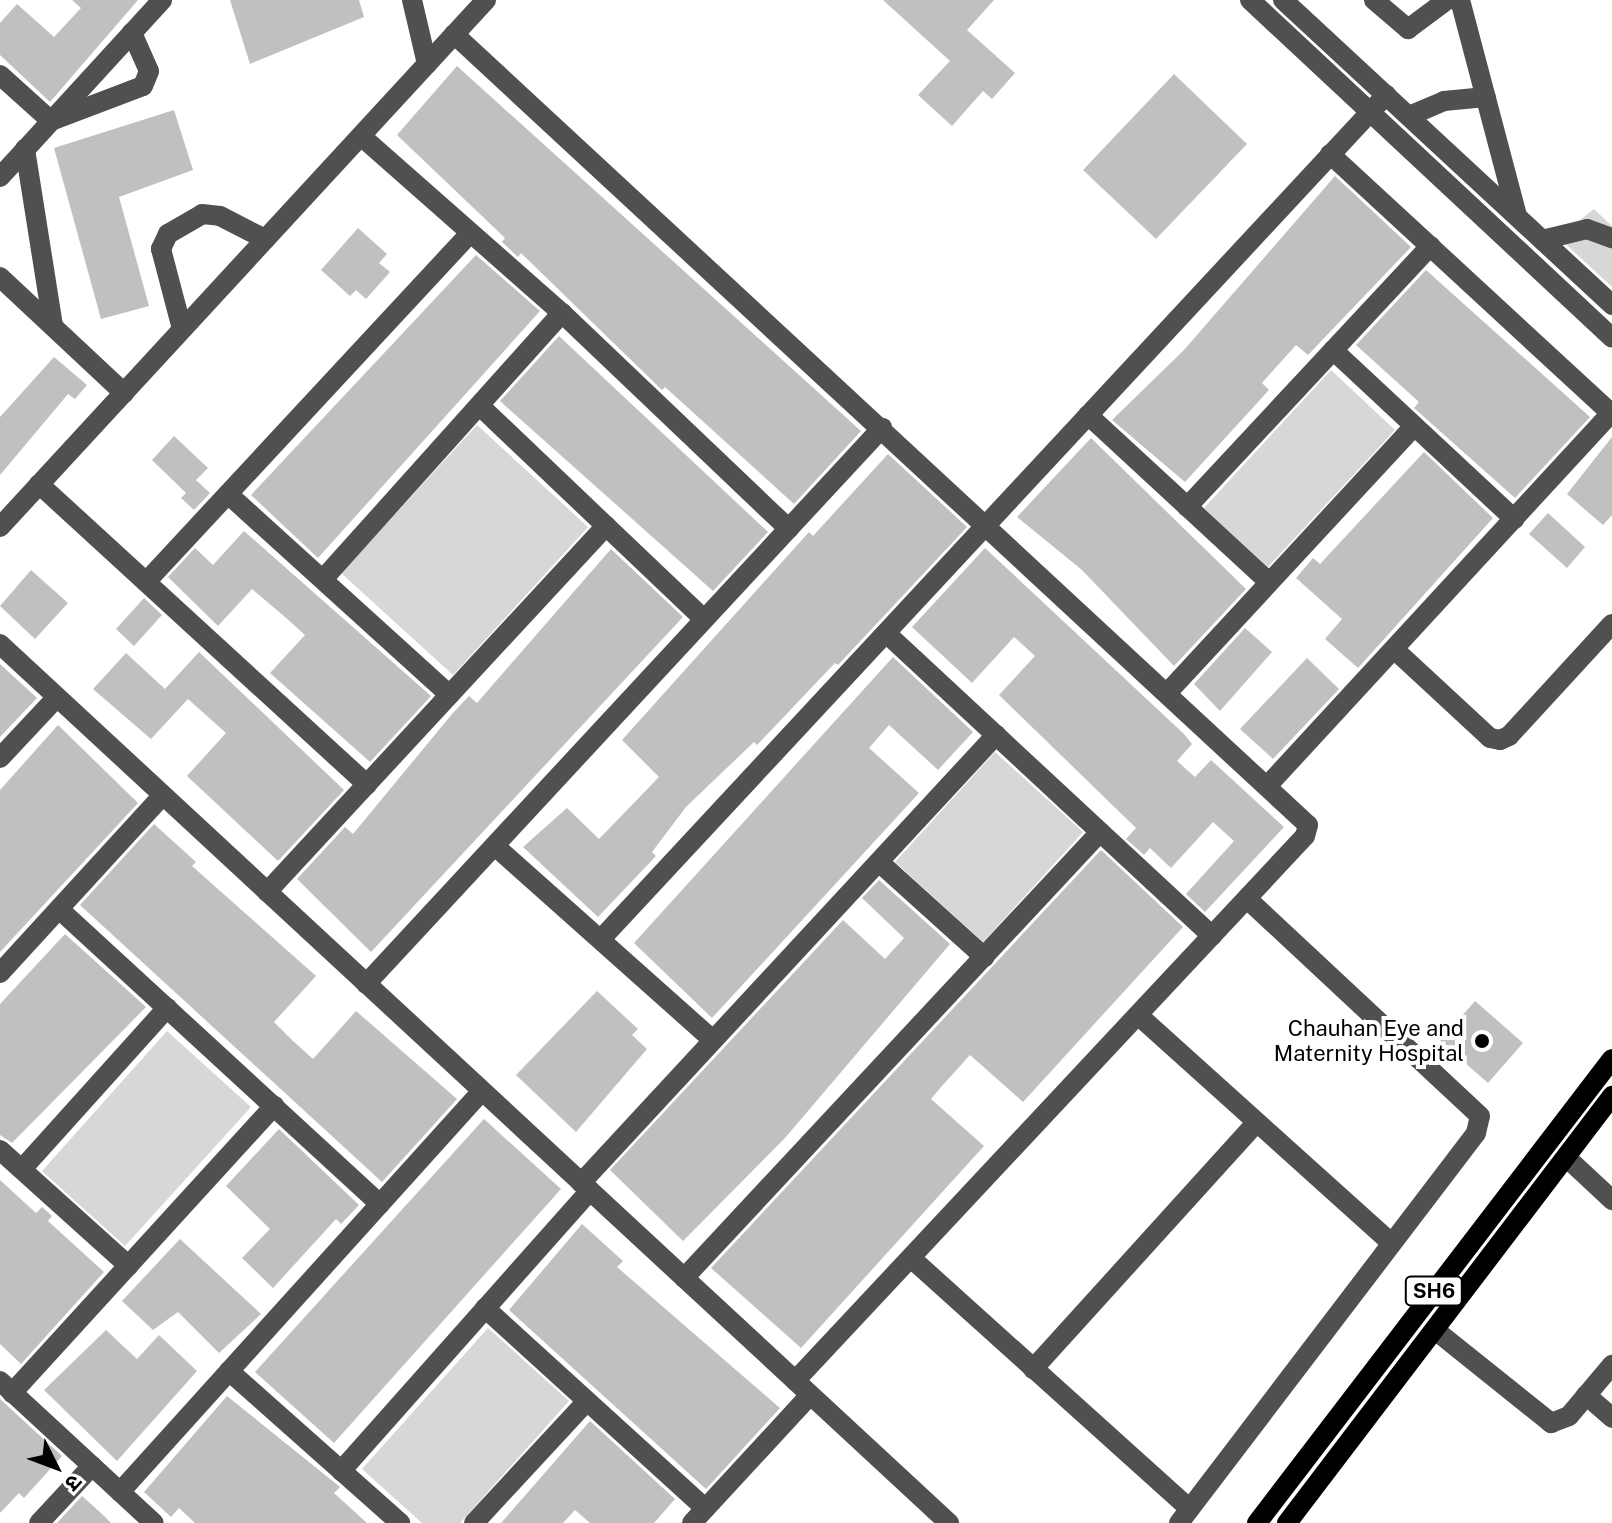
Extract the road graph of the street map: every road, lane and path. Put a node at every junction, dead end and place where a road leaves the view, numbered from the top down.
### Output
1 (162, 0) edge
2 (412, 0) edge
3 (486, 0) edge
4 (1250, 0) edge
5 (1283, 0) edge
6 (1374, 0) edge
7 (1447, 0) edge
8 (1460, 0) edge
9 (132, 33) junction
10 (454, 34) junction
11 (427, 64) junction
12 (0, 75) edge
13 (1386, 95) junction
14 (1486, 97) junction
15 (1370, 111) junction
16 (1409, 116) junction
17 (51, 121) junction
18 (361, 136) junction
19 (25, 149) junction
20 (1330, 154) junction
21 (0, 177) edge
22 (1517, 217) junction
23 (469, 235) junction
24 (1612, 238) edge
25 (265, 239) junction
26 (1542, 240) junction
27 (1430, 246) junction
28 (4, 290) edge
29 (1612, 305) edge
30 (562, 313) junction
31 (53, 326) junction
32 (182, 329) junction
33 (1612, 337) edge
34 (1333, 350) junction
35 (124, 393) junction
36 (480, 406) junction
37 (1612, 413) edge
38 (1088, 415) junction
39 (1414, 426) junction
40 (882, 428) junction
41 (39, 484) junction
42 (228, 494) junction
43 (1187, 507) junction
44 (1514, 519) junction
45 (986, 524) junction
46 (606, 526) junction
47 (0, 527) edge
48 (789, 529) junction
49 (325, 577) junction
50 (146, 582) junction
51 (1269, 582) junction
52 (704, 619) junction
53 (1612, 624) edge
54 (886, 633) junction
55 (0, 644) edge
56 (1394, 649) junction
57 (1168, 692) junction
58 (450, 695) junction
59 (57, 697) junction
60 (996, 735) junction
61 (0, 758) edge
62 (1269, 784) junction
63 (367, 785) junction
64 (163, 795) junction
65 (1100, 832) junction
66 (495, 846) junction
67 (879, 862) junction
68 (267, 892) junction
69 (1247, 899) junction
70 (59, 909) junction
71 (1212, 936) junction
72 (601, 939) junction
73 (984, 957) junction
74 (0, 973) edge
75 (366, 984) junction
76 (167, 1008) junction
77 (1138, 1015) junction
78 (713, 1040) junction
79 (1612, 1059) edge
80 (482, 1091) junction
81 (1612, 1096) edge
82 (274, 1106) junction
83 (1255, 1124) junction
84 (0, 1150) edge
85 (1567, 1158) junction
86 (22, 1169) junction
87 (586, 1187) junction
88 (1612, 1200) edge
89 (380, 1204) junction
90 (1391, 1243) junction
91 (911, 1258) junction
92 (129, 1266) junction
93 (684, 1278) junction
94 (485, 1308) junction
95 (1435, 1330) junction
96 (1612, 1365) edge
97 (1033, 1369) junction
98 (229, 1371) junction
99 (6, 1387) edge
100 (803, 1388) junction
101 (1586, 1395) junction
102 (586, 1402) junction
103 (1612, 1418) edge
104 (92, 1466) junction
105 (341, 1471) junction
106 (120, 1492) junction
107 (699, 1516) edge
108 (1184, 1516) edge
109 (935, 1519) edge
110 (39, 1523) edge
111 (154, 1523) edge
112 (400, 1523) edge
113 (474, 1523) edge
114 (1257, 1523) edge
115 (1287, 1523) edge

1 - 9 street
2 - 11 street
3 - 10 street
4 - 15 street
5 - 13 street
6 - 7 street
8 - 14 street
9 - 17 street
9 - 17 street
10 - 11 street
10 - 40 street
11 - 18 street
12 - 17 street
13 - 15 street
13 - 16 street
14 - 16 street
14 - 22 street
15 - 20 street
15 - 33 street
16 - 22 street
17 - 19 street
18 - 23 street
18 - 25 street
19 - 21 street
19 - 31 street
20 - 27 street
20 - 38 street
22 - 26 street
23 - 30 street
23 - 42 street
24 - 26 street
25 - 32 street
25 - 32 street
26 - 29 street
27 - 34 street
27 - 37 street
28 - 31 street
30 - 36 street
30 - 48 street
31 - 35 street
32 - 35 street
34 - 39 street
34 - 43 street
35 - 41 street
36 - 46 street
36 - 49 street
37 - 44 street
38 - 43 street
38 - 45 street
39 - 44 street
39 - 51 street
40 - 45 street
40 - 48 street
41 - 47 street
41 - 50 street
42 - 49 street
42 - 50 street
43 - 51 street
44 - 56 street
45 - 54 street
45 - 57 street
46 - 52 street
46 - 58 street
48 - 52 street
49 - 58 street
50 - 63 street
51 - 57 street
52 - 66 street
53 - 56 street
54 - 60 street
54 - 72 street
55 - 59 street
56 - 62 street
57 - 62 street
58 - 63 street
59 - 61 street
59 - 64 street
60 - 65 street
60 - 67 street
62 - 69 street
63 - 68 street
64 - 68 street
64 - 70 street
65 - 71 street
65 - 73 street
66 - 72 street
66 - 75 street
67 - 73 street
67 - 78 street
68 - 75 street
69 - 71 street
69 - 90 street
70 - 74 street
70 - 76 street
71 - 77 street
72 - 78 street
73 - 93 street
75 - 80 street
76 - 82 street
76 - 86 street
77 - 83 street
77 - 91 street
78 - 87 street
79 - 114 main road, SH6
80 - 87 street
80 - 89 street
81 - 85 main road, SH6
82 - 89 street
82 - 92 street
83 - 90 street
83 - 97 street
84 - 86 street
85 - 88 street
85 - 95 main road, SH6
86 - 92 street
87 - 93 street
87 - 94 street
89 - 98 street
90 - 108 street
91 - 97 street
91 - 100 street
92 - 99 street
93 - 100 street
94 - 102 street
94 - 105 street
95 - 101 street
95 - 115 main road, SH6
96 - 101 street
97 - 108 street
98 - 105 street
98 - 106 street
99 - 104 street
100 - 107 street
100 - 109 street
101 - 103 street
102 - 107 street
102 - 113 street
104 - 106 street
104 - 110 street
105 - 112 street
106 - 111 street

